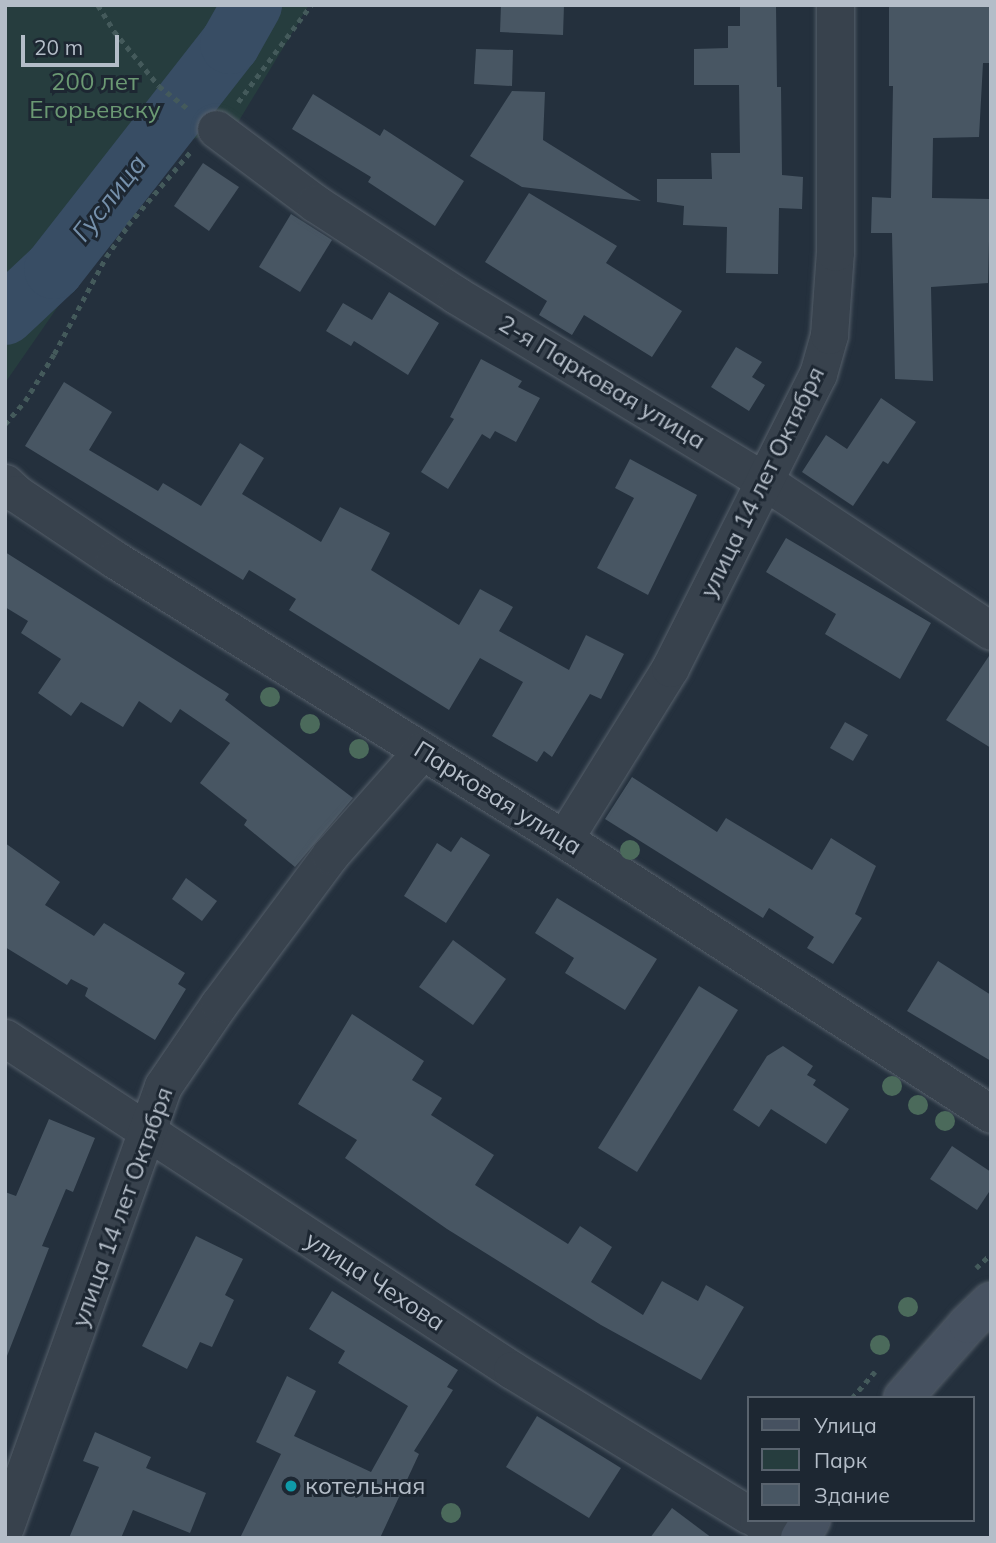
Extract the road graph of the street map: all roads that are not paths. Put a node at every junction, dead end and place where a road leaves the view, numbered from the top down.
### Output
1 (835, 5) edge
2 (216, 129) road end
3 (766, 482) junction
4 (5, 483) edge
5 (991, 631) edge
6 (422, 751) junction
7 (564, 839) junction
8 (5, 1038) edge
9 (991, 1114) edge
10 (147, 1132) junction
11 (991, 1302) edge
12 (905, 1396) edge
13 (748, 1514) edge
14 (761, 1522) edge
15 (810, 1522) edge
16 (5, 1527) edge
17 (788, 1538) edge
18 (800, 1538) edge

1 - 3 street, улица 14 лет Октября
2 - 3 street, 2-я Парковая улица
3 - 5 street, 2-я Парковая улица
3 - 7 street, улица 14 лет Октября
4 - 6 street, Парковая улица
6 - 7 street, Парковая улица
6 - 10 street, улица 14 лет Октября
7 - 9 street, Парковая улица
8 - 10 street, улица Чехова
10 - 13 street, улица Чехова
10 - 16 street, улица 14 лет Октября
11 - 12 main road
14 - 17 street
15 - 18 main road

